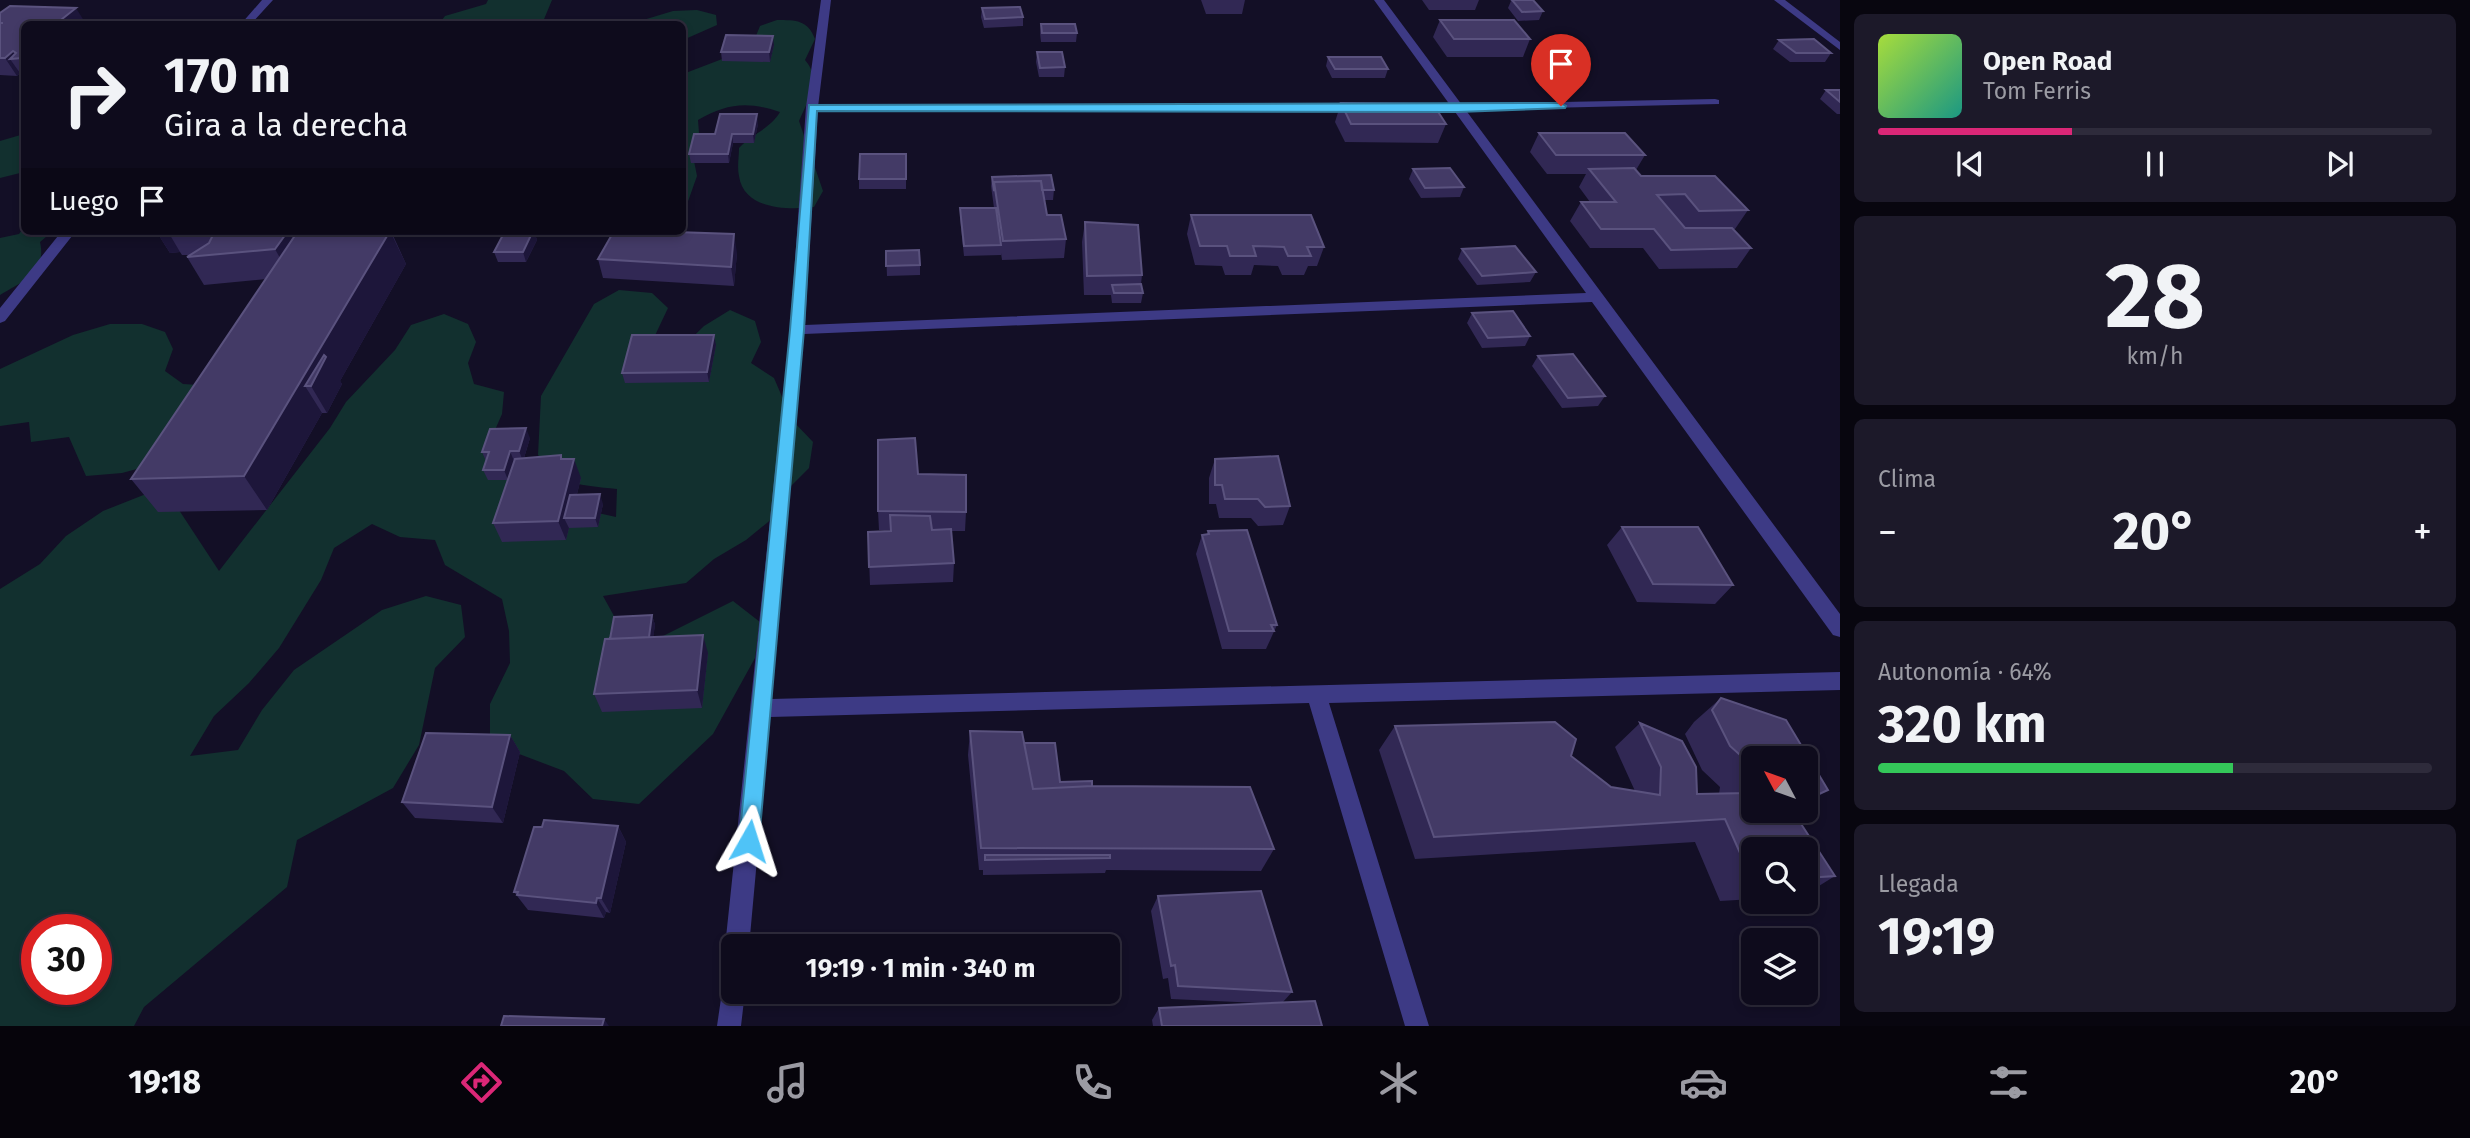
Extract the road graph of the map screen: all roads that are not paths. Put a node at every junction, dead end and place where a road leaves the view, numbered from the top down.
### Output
1 (268, 0) edge
2 (826, 0) edge
3 (1379, 0) edge
4 (1779, 0) edge
5 (249, 21) edge
6 (1840, 47) edge
7 (1716, 102) dead end
8 (812, 107) junction
9 (1376, 108) edge
10 (1403, 108) edge
11 (1458, 108) junction
12 (66, 235) edge
13 (1597, 298) junction
14 (0, 318) edge
15 (797, 330) junction
16 (1840, 629) edge
17 (1840, 681) edge
18 (1317, 696) junction
19 (763, 708) junction
20 (738, 934) edge
21 (731, 1004) edge
22 (729, 1026) edge
23 (1417, 1026) edge

1 - 5 street
2 - 8 street
3 - 11 street
4 - 6 street
7 - 11 street
8 - 9 street
8 - 15 street
10 - 11 street
11 - 13 street
12 - 14 street
13 - 15 street
13 - 16 street
15 - 19 street
17 - 18 street
18 - 19 street
18 - 23 street
19 - 20 street
21 - 22 street

